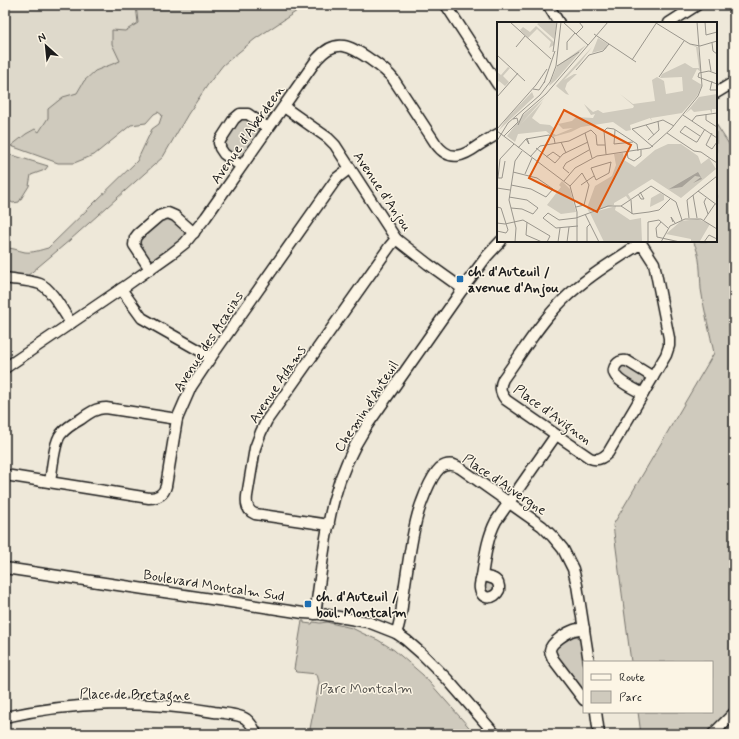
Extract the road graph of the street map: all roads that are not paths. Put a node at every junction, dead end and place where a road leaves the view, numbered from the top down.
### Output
1 (446, 5) edge
2 (548, 5) edge
3 (697, 5) edge
4 (558, 22) edge
5 (671, 22) edge
6 (734, 82) edge
7 (497, 83) edge
8 (717, 93) edge
9 (284, 107) junction
10 (268, 128) junction
11 (497, 135) edge
12 (241, 166) junction
13 (350, 168) junction
14 (194, 233) junction
15 (396, 239) junction
16 (500, 242) edge
17 (640, 242) edge
18 (150, 269) junction
19 (5, 278) edge
20 (121, 289) junction
21 (463, 289) junction
22 (71, 323) junction
23 (211, 357) junction
24 (5, 368) edge
25 (653, 376) junction
26 (643, 394) junction
27 (177, 419) junction
28 (556, 435) junction
29 (5, 475) edge
30 (50, 482) junction
31 (509, 502) junction
32 (328, 524) junction
33 (5, 568) edge
34 (482, 576) dead end
35 (315, 614) junction
36 (584, 628) junction
37 (396, 633) junction
38 (589, 661) edge
39 (583, 699) edge
40 (596, 713) edge
41 (734, 713) edge
42 (5, 717) edge
43 (256, 734) edge
44 (495, 734) edge
45 (599, 734) edge
46 (714, 734) edge

1 - 7 street
2 - 4 street
3 - 5 street
6 - 8 street
9 - 10 street, Avenue d'Aberdeen
9 - 11 street, Avenue d'Aberdeen
9 - 13 street, Avenue d'Anjou
10 - 12 street, Avenue d'Aberdeen
10 - 12 street
12 - 14 street, Avenue d'Aberdeen
13 - 15 street, Avenue d'Anjou
13 - 23 street, Avenue des Acacias
14 - 18 street, Avenue d'Aberdeen
14 - 18 street
15 - 21 street, Avenue d'Anjou
15 - 32 street, Avenue Adams
16 - 21 street, Chemin d'Auteuil
17 - 25 street, Place d'Avignon
17 - 28 street, Place d'Avignon
18 - 20 street, Avenue d'Aberdeen
19 - 22 street
20 - 22 street, Avenue d'Aberdeen
20 - 23 street
21 - 32 street, Chemin d'Auteuil
22 - 24 street, Avenue d'Aberdeen
23 - 27 street, Avenue des Acacias
25 - 26 street, Place d'Avignon
25 - 26 street
26 - 28 street, Place d'Avignon
27 - 30 street
27 - 30 street, Avenue des Acacias
28 - 31 street
29 - 30 street, Avenue des Acacias
31 - 34 street
31 - 36 street, Place d'Auvergne
31 - 37 street, Place d'Auvergne
32 - 35 street, Chemin d'Auteuil
33 - 35 street, Boulevard Montcalm Sud
35 - 37 street, Boulevard Montcalm Sud
36 - 38 street, Place d'Auvergne
36 - 39 street
37 - 44 street, Boulevard Montcalm Sud
40 - 45 street
41 - 46 street
42 - 43 street, Place de Bretagne

